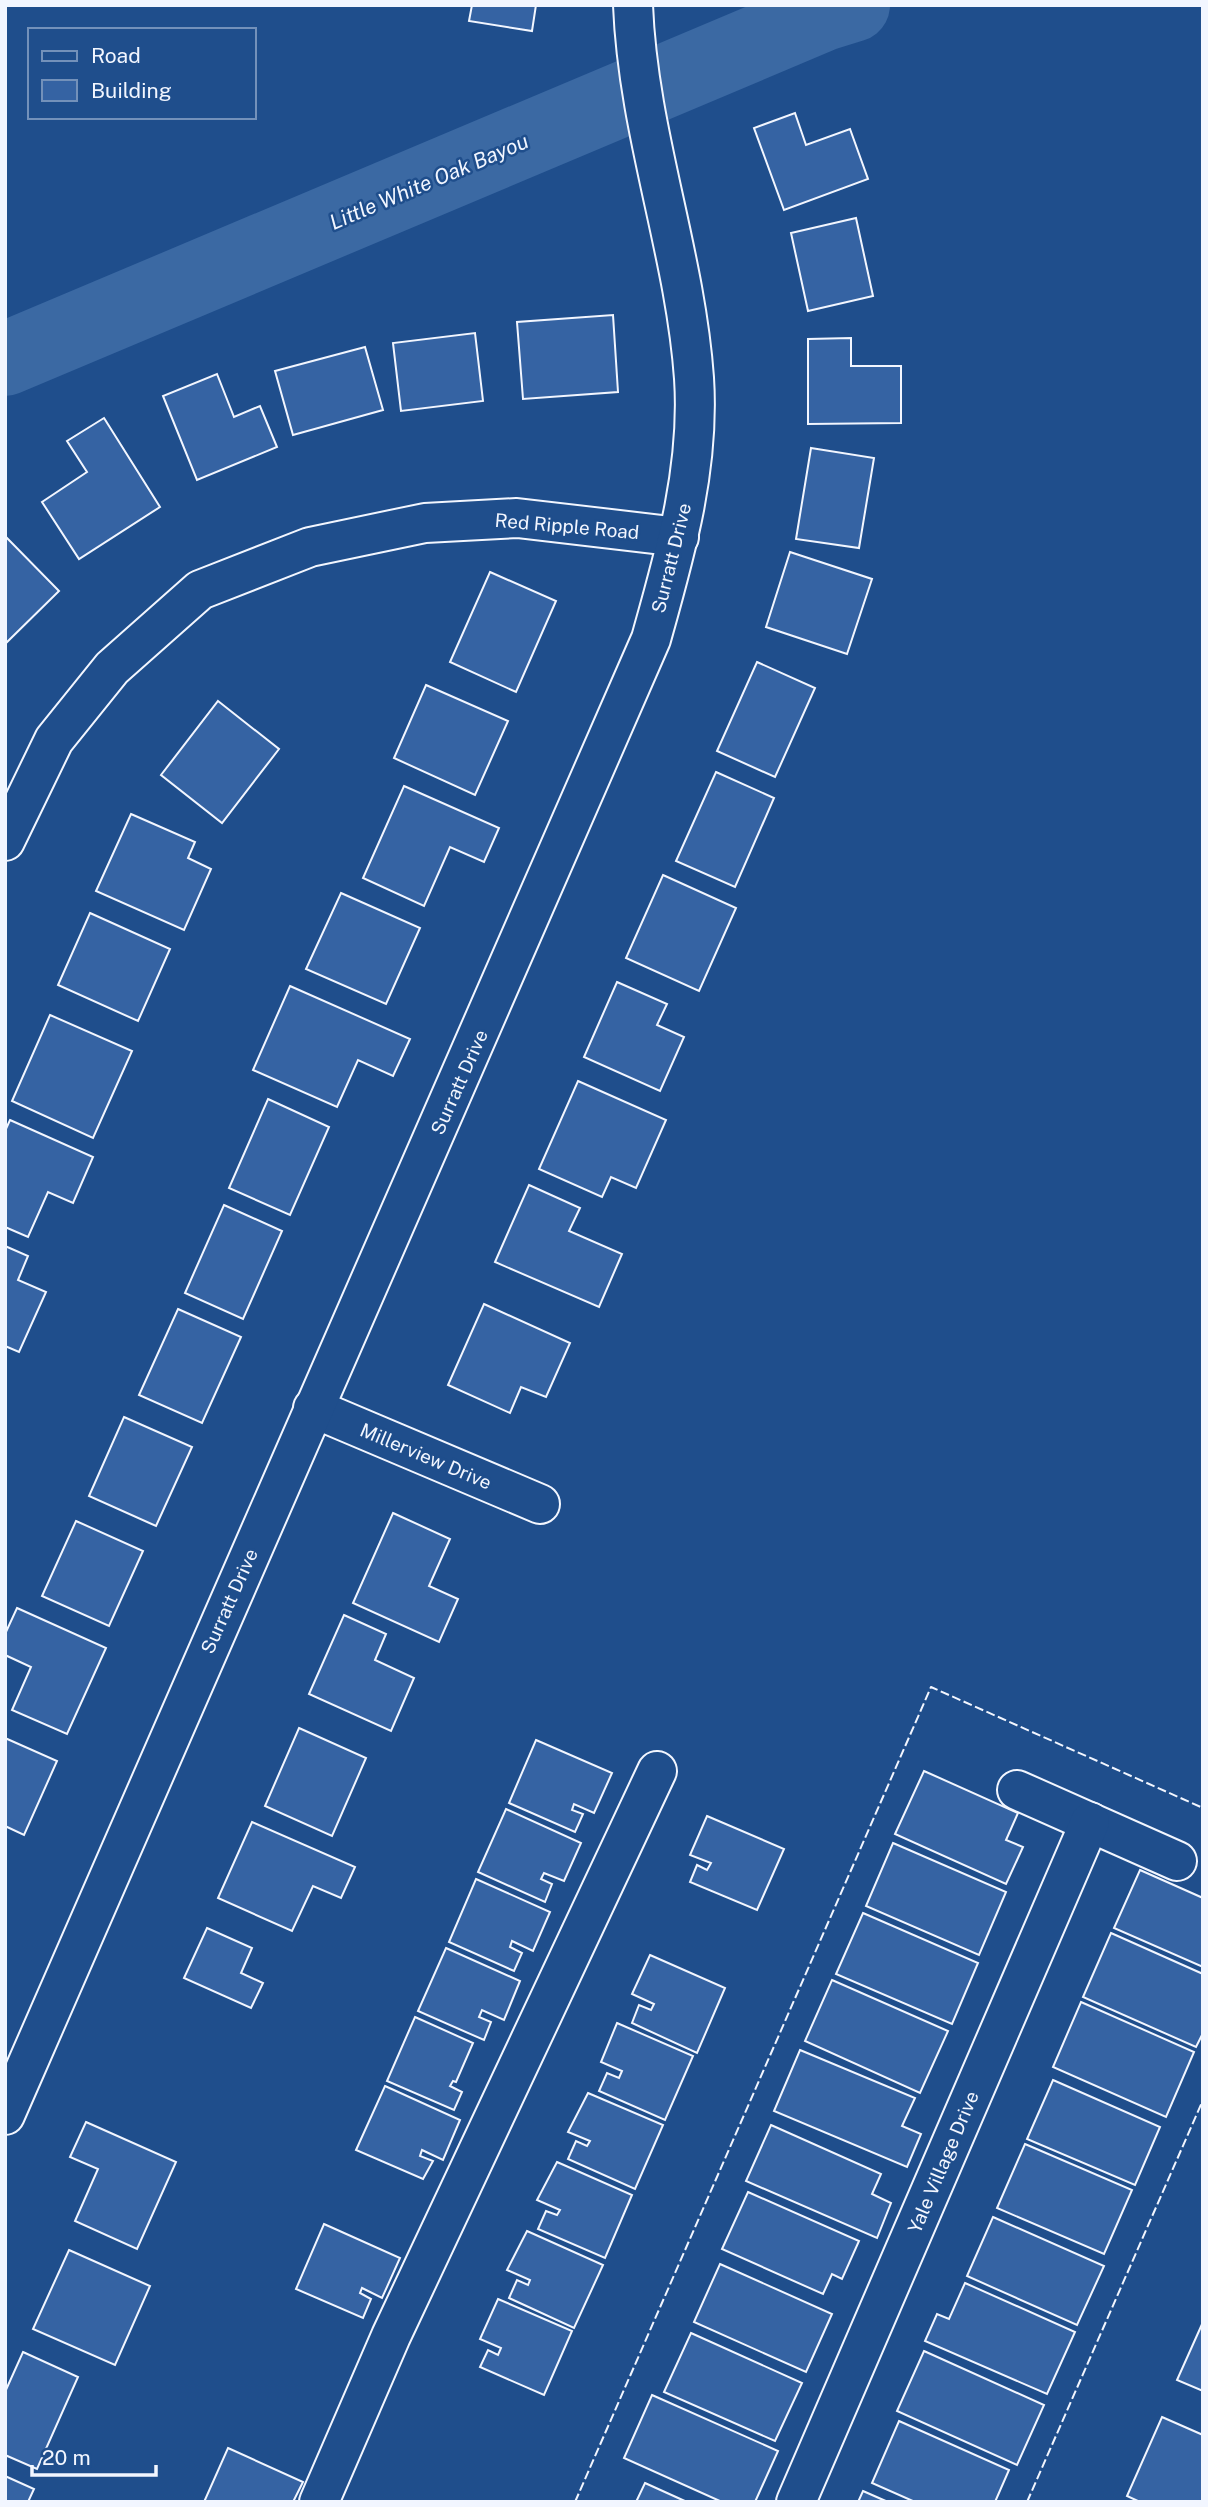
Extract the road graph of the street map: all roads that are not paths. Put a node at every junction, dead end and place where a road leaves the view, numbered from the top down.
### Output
1 (633, 5) edge
2 (679, 537) junction
3 (5, 841) edge
4 (313, 1408) junction
5 (540, 1504) dead end
6 (657, 1771) dead end
7 (1017, 1790) dead end
8 (1090, 1822) junction
9 (1177, 1861) dead end
10 (5, 2115) edge
11 (319, 2502) edge
12 (796, 2502) edge

1 - 2 street, Surratt Drive
2 - 3 street, Red Ripple Road
2 - 4 street, Surratt Drive
4 - 5 street, Millerview Drive
4 - 10 street, Surratt Drive
6 - 11 street
7 - 8 street
8 - 9 street
8 - 12 street, Yale Village Drive

